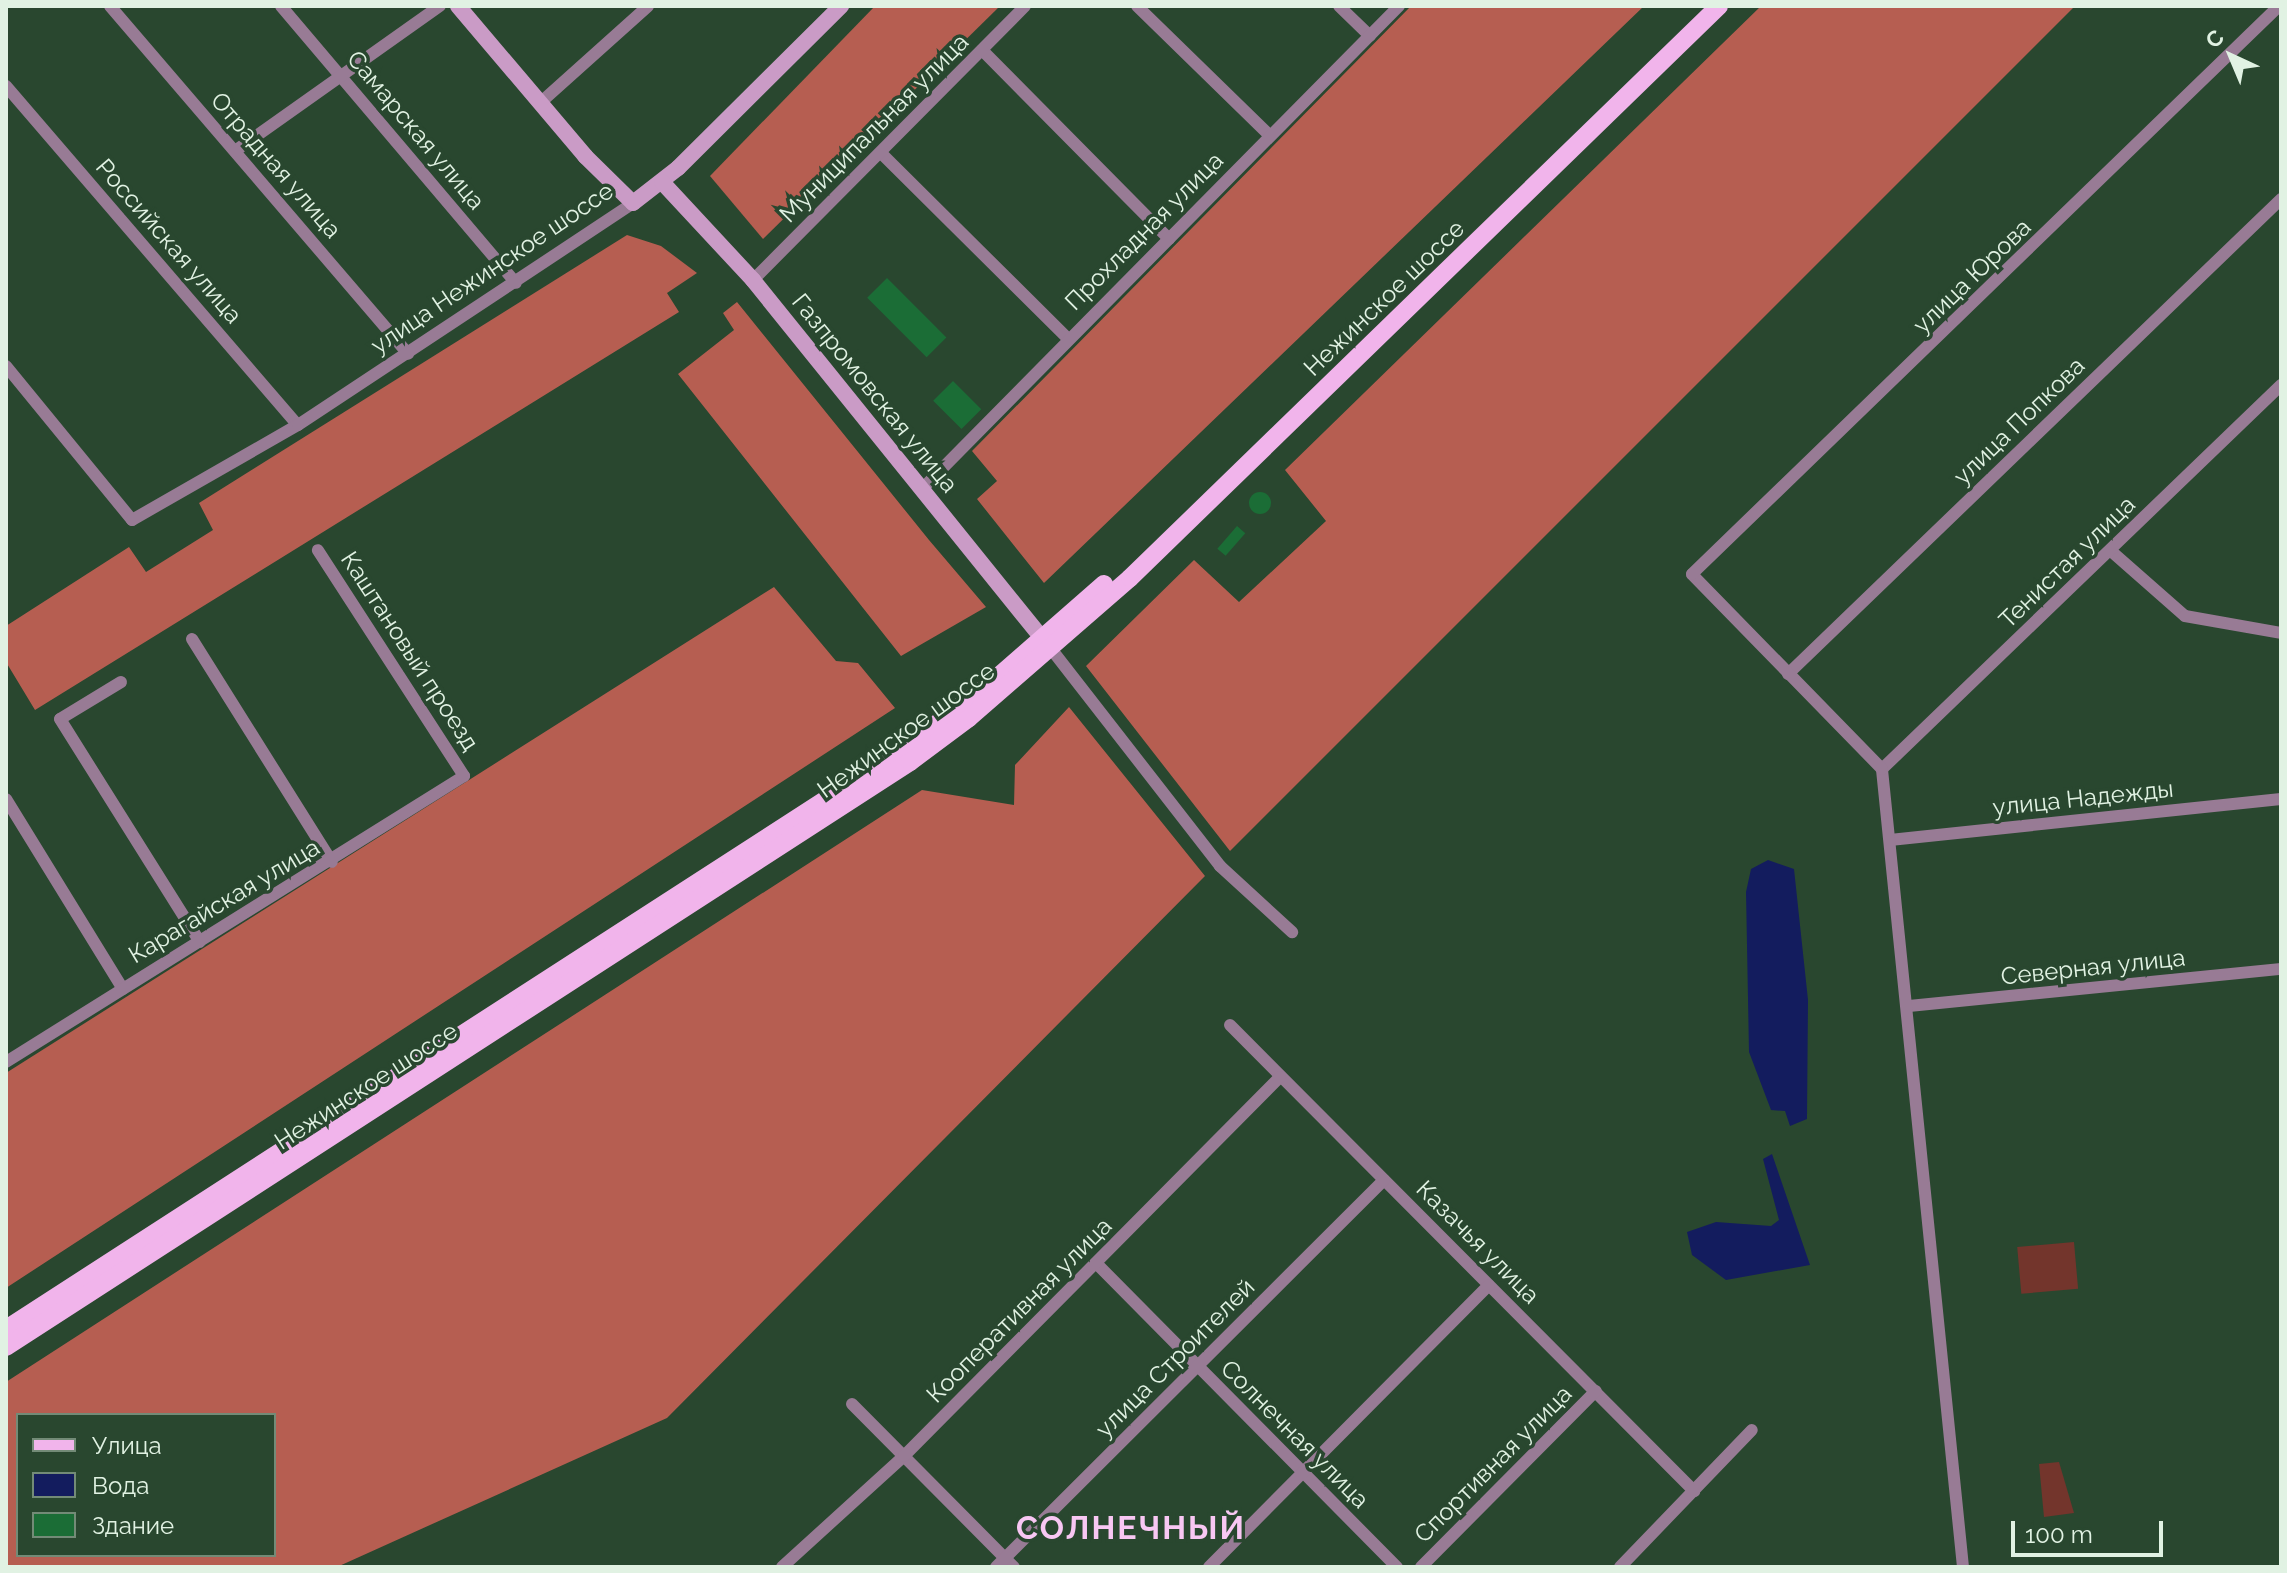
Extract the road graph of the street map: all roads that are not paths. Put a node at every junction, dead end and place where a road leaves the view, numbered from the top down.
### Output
1 (110, 6) edge
2 (281, 6) edge
3 (440, 6) edge
4 (458, 6) edge
5 (648, 6) edge
6 (841, 6) edge
7 (1025, 6) edge
8 (1137, 6) edge
9 (1339, 6) edge
10 (1399, 6) edge
11 (1706, 6) edge
12 (1719, 6) edge
13 (2279, 6) edge
14 (1370, 36) junction
15 (982, 50) junction
16 (341, 75) junction
17 (6, 86) edge
18 (540, 103) junction
19 (1270, 136) junction
20 (235, 151) junction
21 (881, 153) junction
22 (662, 182) junction
23 (2281, 199) edge
24 (633, 203) junction
25 (1169, 239) junction
26 (753, 280) junction
27 (516, 283) junction
28 (1068, 339) junction
29 (408, 354) junction
30 (6, 366) edge
31 (2281, 385) edge
32 (298, 425) junction
33 (922, 489) junction
34 (318, 550) dead end
35 (2111, 551) junction
36 (2281, 633) edge
37 (192, 639) dead end
38 (1048, 645) junction
39 (1788, 674) junction
40 (121, 682) dead end
41 (1882, 769) junction
42 (464, 776) joint
43 (6, 799) edge
44 (2281, 799) edge
45 (1890, 840) junction
46 (332, 862) junction
47 (1292, 932) dead end
48 (200, 942) junction
49 (2281, 969) edge
50 (123, 989) junction
51 (1909, 1006) junction
52 (1230, 1025) dead end
53 (6, 1062) edge
54 (1280, 1077) junction
55 (1384, 1180) junction
56 (1096, 1263) junction
57 (1489, 1285) junction
58 (6, 1329) edge
59 (6, 1347) edge
60 (1198, 1367) junction
61 (1596, 1391) junction
62 (852, 1404) dead end
63 (1752, 1430) dead end
64 (904, 1456) junction
65 (1304, 1475) junction
66 (1694, 1491) junction
67 (1005, 1564) edge
68 (782, 1567) edge
69 (1209, 1567) edge
70 (1397, 1567) edge
71 (1421, 1567) edge
72 (1620, 1567) edge
73 (1963, 1567) edge

1 - 20 street, Отрадная улица
2 - 16 street, Самарская улица
3 - 16 street
4 - 18 main road
5 - 18 street
6 - 22 main road, улица Нежинское шоссе
7 - 15 street, Муниципальная улица
8 - 19 street
9 - 14 street
10 - 14 street, Прохладная улица
11 - 38 main road, Нежинское шоссе
12 - 38 main road, Нежинское шоссе
13 - 39 street, улица Юрова
14 - 19 street, Прохладная улица
15 - 21 street, Муниципальная улица
15 - 25 street
16 - 20 street
16 - 27 street, Самарская улица
17 - 32 street, Российская улица
18 - 24 main road
19 - 25 street, Прохладная улица
20 - 29 street, Отрадная улица
21 - 26 street, Муниципальная улица
21 - 28 street
22 - 24 main road, улица Нежинское шоссе
22 - 26 main road, Газпромовская улица
23 - 39 street, улица Попкова
24 - 27 street, улица Нежинское шоссе
25 - 28 street, Прохладная улица
26 - 33 main road, Газпромовская улица
27 - 29 street, улица Нежинское шоссе
28 - 33 street, Прохладная улица
29 - 32 street, улица Нежинское шоссе
30 - 32 street, улица Нежинское шоссе
31 - 35 street, Тенистая улица
33 - 38 main road, Газпромовская улица
34 - 42 street, Каштановый проезд
35 - 36 street
35 - 41 street, Тенистая улица
37 - 46 street
38 - 47 street
38 - 58 main road, Нежинское шоссе
38 - 59 main road, Нежинское шоссе
39 - 41 street
40 - 48 street
41 - 45 street
42 - 46 street, Карагайская улица
43 - 50 street
44 - 45 street, улица Надежды
45 - 51 street
46 - 48 street, Карагайская улица
48 - 50 street, Карагайская улица
49 - 51 street, Северная улица
50 - 53 street, Карагайская улица
51 - 73 street
52 - 54 street, Казачья улица
54 - 55 street, Казачья улица
54 - 56 street, Кооперативная улица
55 - 57 street, Казачья улица
55 - 60 street, улица Строителей
56 - 60 street, Солнечная улица
56 - 64 street, Кооперативная улица
57 - 61 street, Казачья улица
57 - 65 street
60 - 65 street, Солнечная улица
60 - 67 street, улица Строителей
61 - 66 street, Казачья улица
61 - 71 street, Спортивная улица
62 - 64 street
63 - 66 street
64 - 67 street
64 - 68 street, Кооперативная улица
65 - 69 street
65 - 70 street, Солнечная улица
66 - 72 street

